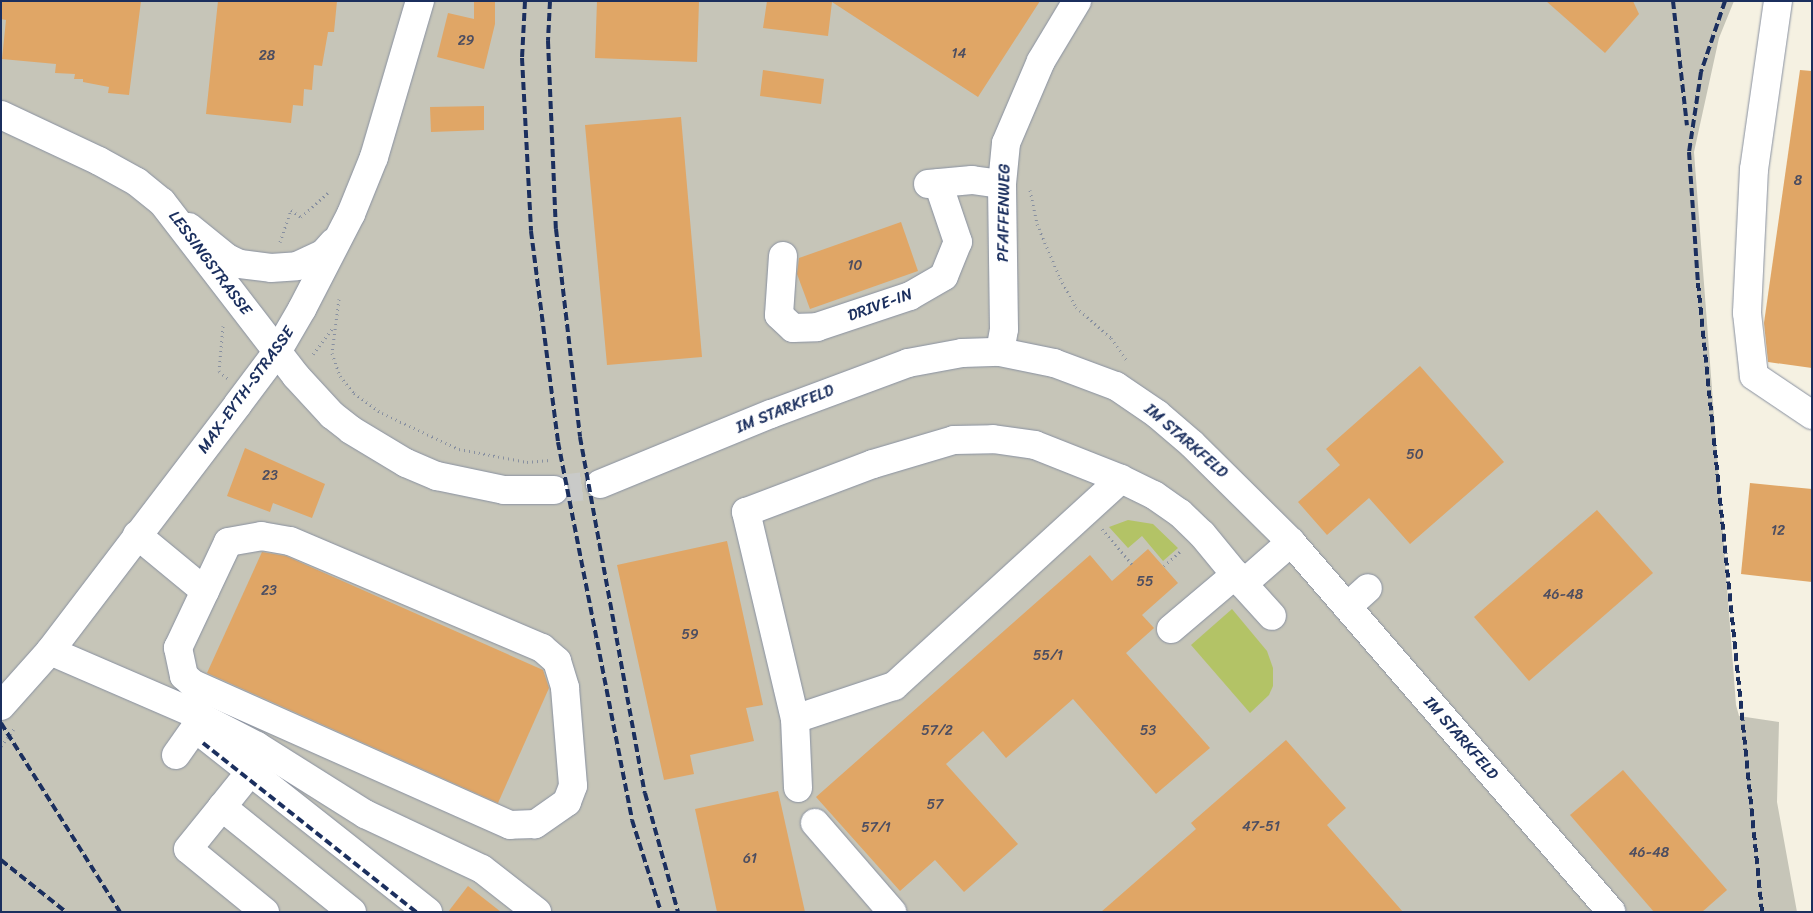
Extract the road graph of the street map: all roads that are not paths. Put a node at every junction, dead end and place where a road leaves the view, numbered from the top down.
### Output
1 (420, 1) edge
2 (1077, 1) edge
3 (1778, 1) edge
4 (1, 115) edge
5 (1002, 184) junction
6 (174, 214) junction
7 (352, 214) junction
8 (783, 256) dead end
9 (276, 352) junction
10 (1000, 352) junction
11 (1812, 415) edge
12 (1121, 479) junction
13 (600, 484) tunnel mouth
14 (554, 490) tunnel mouth
15 (137, 535) junction
16 (1291, 542) junction
17 (1240, 579) junction
18 (1368, 588) dead end
19 (205, 592) junction
20 (1347, 607) junction
21 (1272, 616) dead end
22 (1171, 629) dead end
23 (50, 651) junction
24 (1, 706) edge
25 (795, 719) junction
26 (198, 723) junction
27 (176, 754) dead end
28 (250, 772) junction
29 (798, 788) dead end
30 (222, 807) junction
31 (815, 823) dead end
32 (1600, 908) edge
33 (265, 912) edge
34 (352, 912) edge
35 (428, 912) edge
36 (537, 912) edge
37 (892, 912) edge
38 (905, 912) edge
39 (913, 912) edge

1 - 7 main road, MAX-EYTH-STRASSE
2 - 5 main road, PFAFFENWEG
3 - 11 main road
4 - 6 main road, LESSINGSTRASSE
5 - 8 main road, DRIVE-IN
5 - 10 main road, PFAFFENWEG
6 - 7 main road
6 - 9 main road, LESSINGSTRASSE
7 - 9 main road, MAX-EYTH-STRASSE
9 - 14 main road
9 - 15 main road, MAX-EYTH-STRASSE
10 - 13 main road, IM STARKFELD
10 - 16 main road, IM STARKFELD
12 - 17 main road
12 - 25 main road
12 - 25 main road
15 - 19 main road
15 - 23 main road, MAX-EYTH-STRASSE
16 - 17 main road
16 - 20 main road, IM STARKFELD
17 - 21 main road
17 - 22 main road
18 - 20 main road
19 - 19 main road
20 - 32 main road, IM STARKFELD
23 - 24 main road, MAX-EYTH-STRASSE
23 - 26 main road
25 - 29 main road
26 - 27 main road
26 - 28 main road
26 - 36 main road
28 - 30 main road
28 - 35 main road
30 - 33 main road
30 - 34 main road
31 - 37 main road
38 - 39 main road

